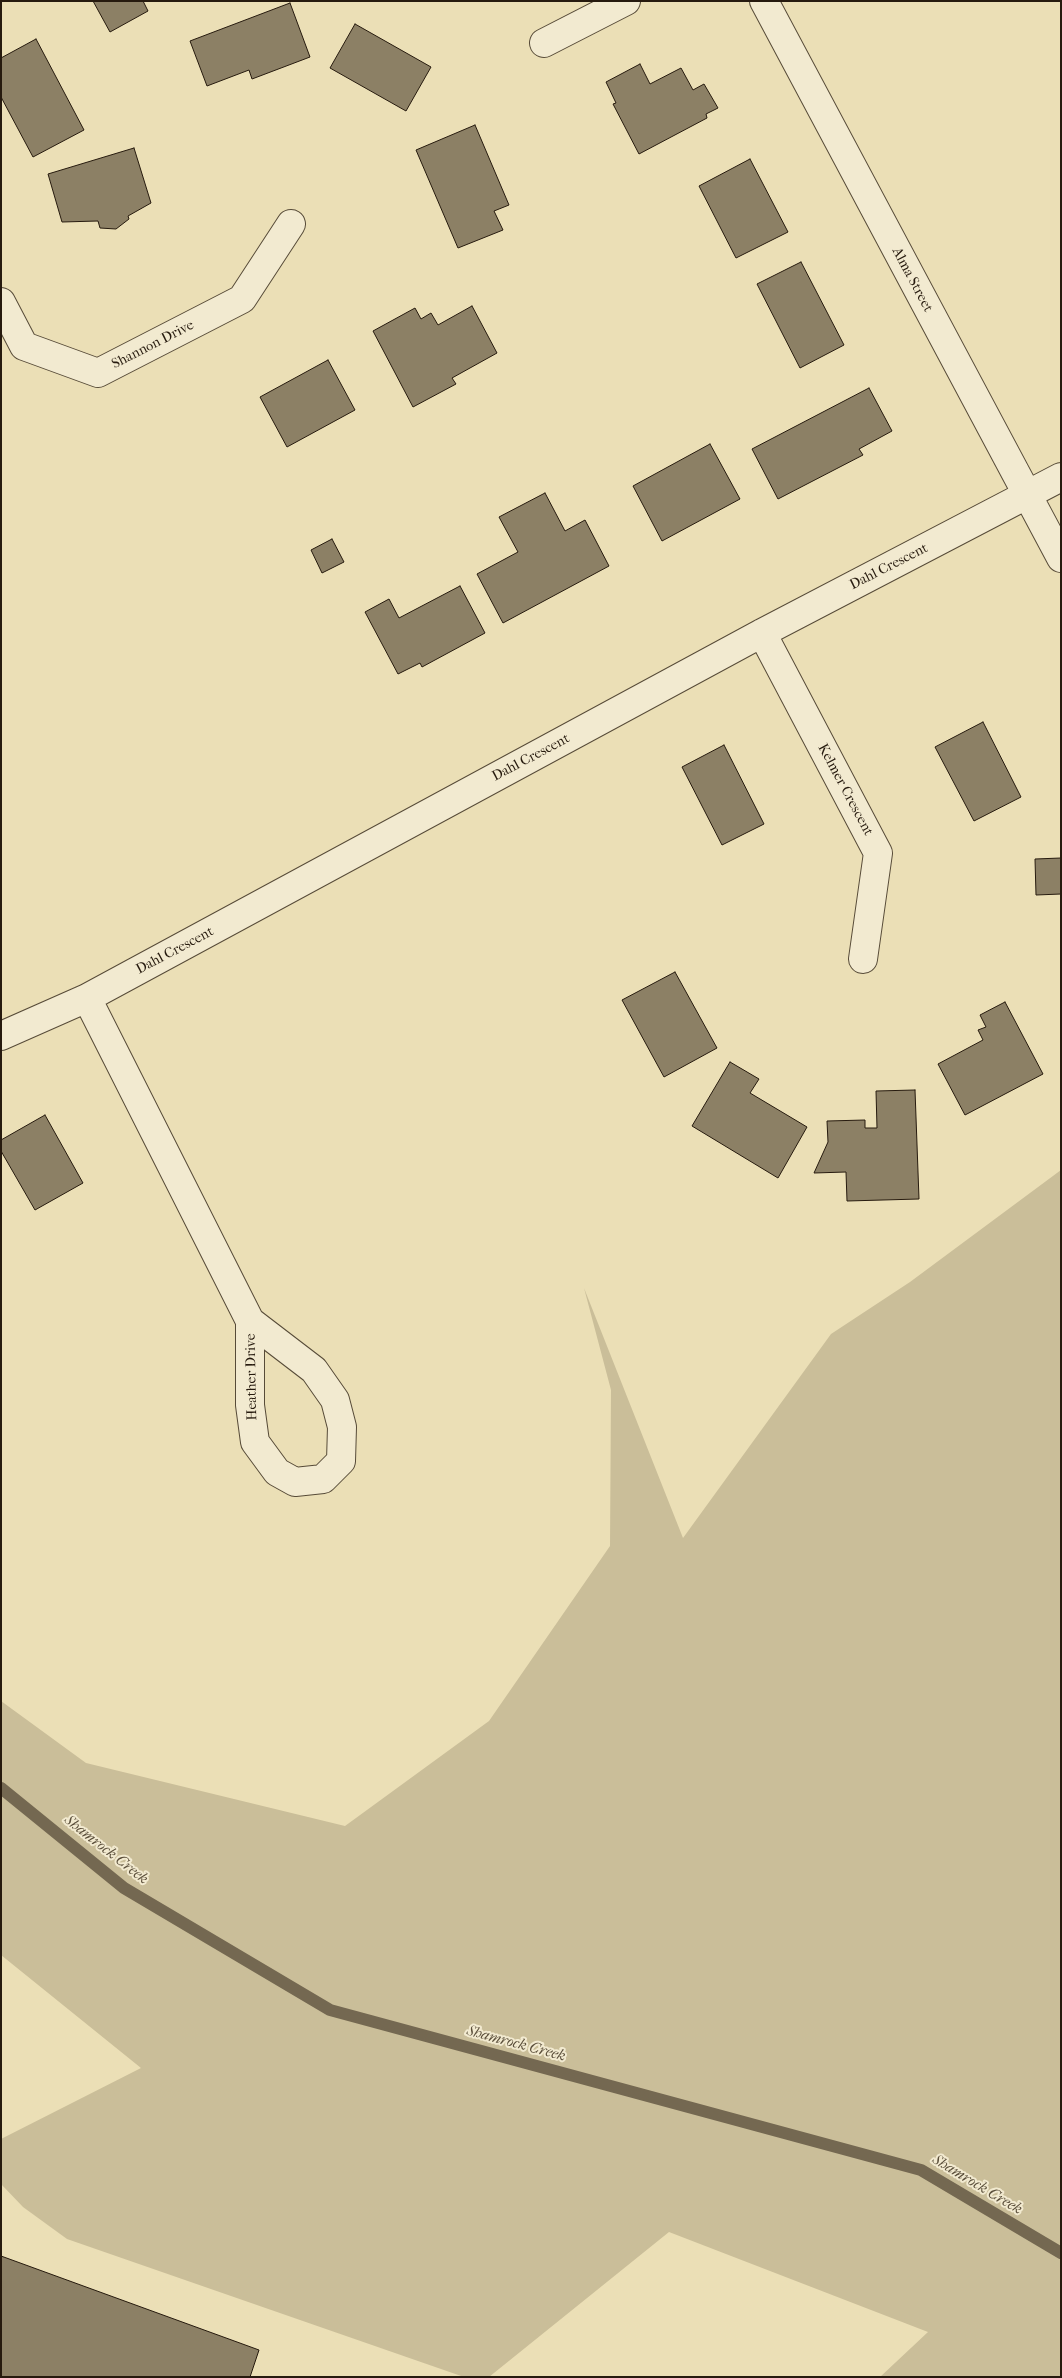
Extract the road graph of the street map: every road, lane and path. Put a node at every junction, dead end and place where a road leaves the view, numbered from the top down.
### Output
1 (626, 1) edge
2 (764, 1) edge
3 (544, 43) dead end
4 (291, 224) dead end
5 (1, 302) edge
6 (1061, 477) edge
7 (1027, 496) junction
8 (1061, 558) edge
9 (762, 633) junction
10 (863, 959) dead end
11 (87, 998) junction
12 (1, 1036) edge
13 (250, 1321) junction

1 - 3 street
2 - 7 street, Alma Street
4 - 5 street, Shannon Drive
6 - 7 street, Dahl Crescent
7 - 8 street, Alma Street
7 - 9 street, Dahl Crescent
9 - 10 street, Kelmer Crescent
9 - 11 street, Dahl Crescent
11 - 12 street, Dahl Crescent
11 - 13 street, Heather Drive
13 - 13 street, Heather Drive

